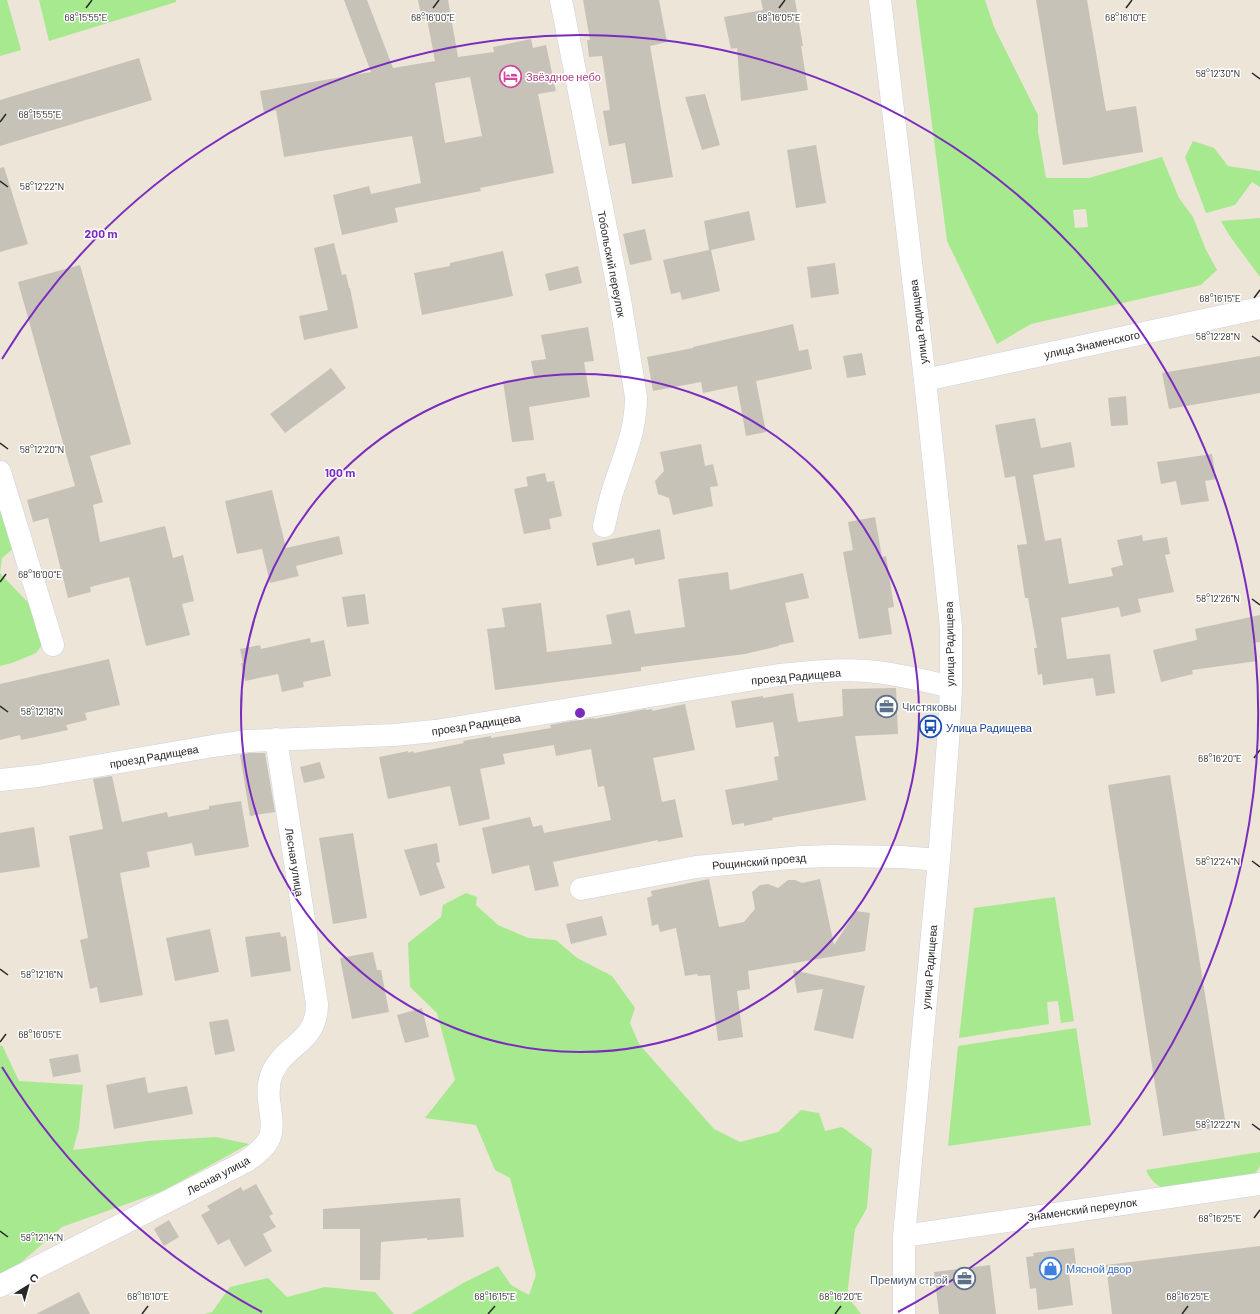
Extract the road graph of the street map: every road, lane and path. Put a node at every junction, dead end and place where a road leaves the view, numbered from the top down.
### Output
1 (561, 0) edge
2 (880, 0) edge
3 (1260, 308) edge
4 (925, 380) junction
5 (0, 472) edge
6 (604, 526) dead end
7 (53, 645) dead end
8 (951, 687) junction
9 (276, 739) junction
10 (0, 780) edge
11 (938, 860) junction
12 (581, 889) dead end
13 (1260, 1184) edge
14 (904, 1236) junction
15 (0, 1286) edge
16 (904, 1314) edge

1 - 6 street, Тобольский переулок
2 - 4 street, улица Радищева
3 - 4 street, улица Знаменского
4 - 8 street, улица Радищева
5 - 7 street
8 - 9 street, проезд Радищева
8 - 11 street, улица Радищева
9 - 10 street, проезд Радищева
9 - 15 street, Лесная улица
11 - 12 street, Рощинский проезд
11 - 14 street, улица Радищева
13 - 14 street, Знаменский переулок
14 - 16 street, улица Радищева

